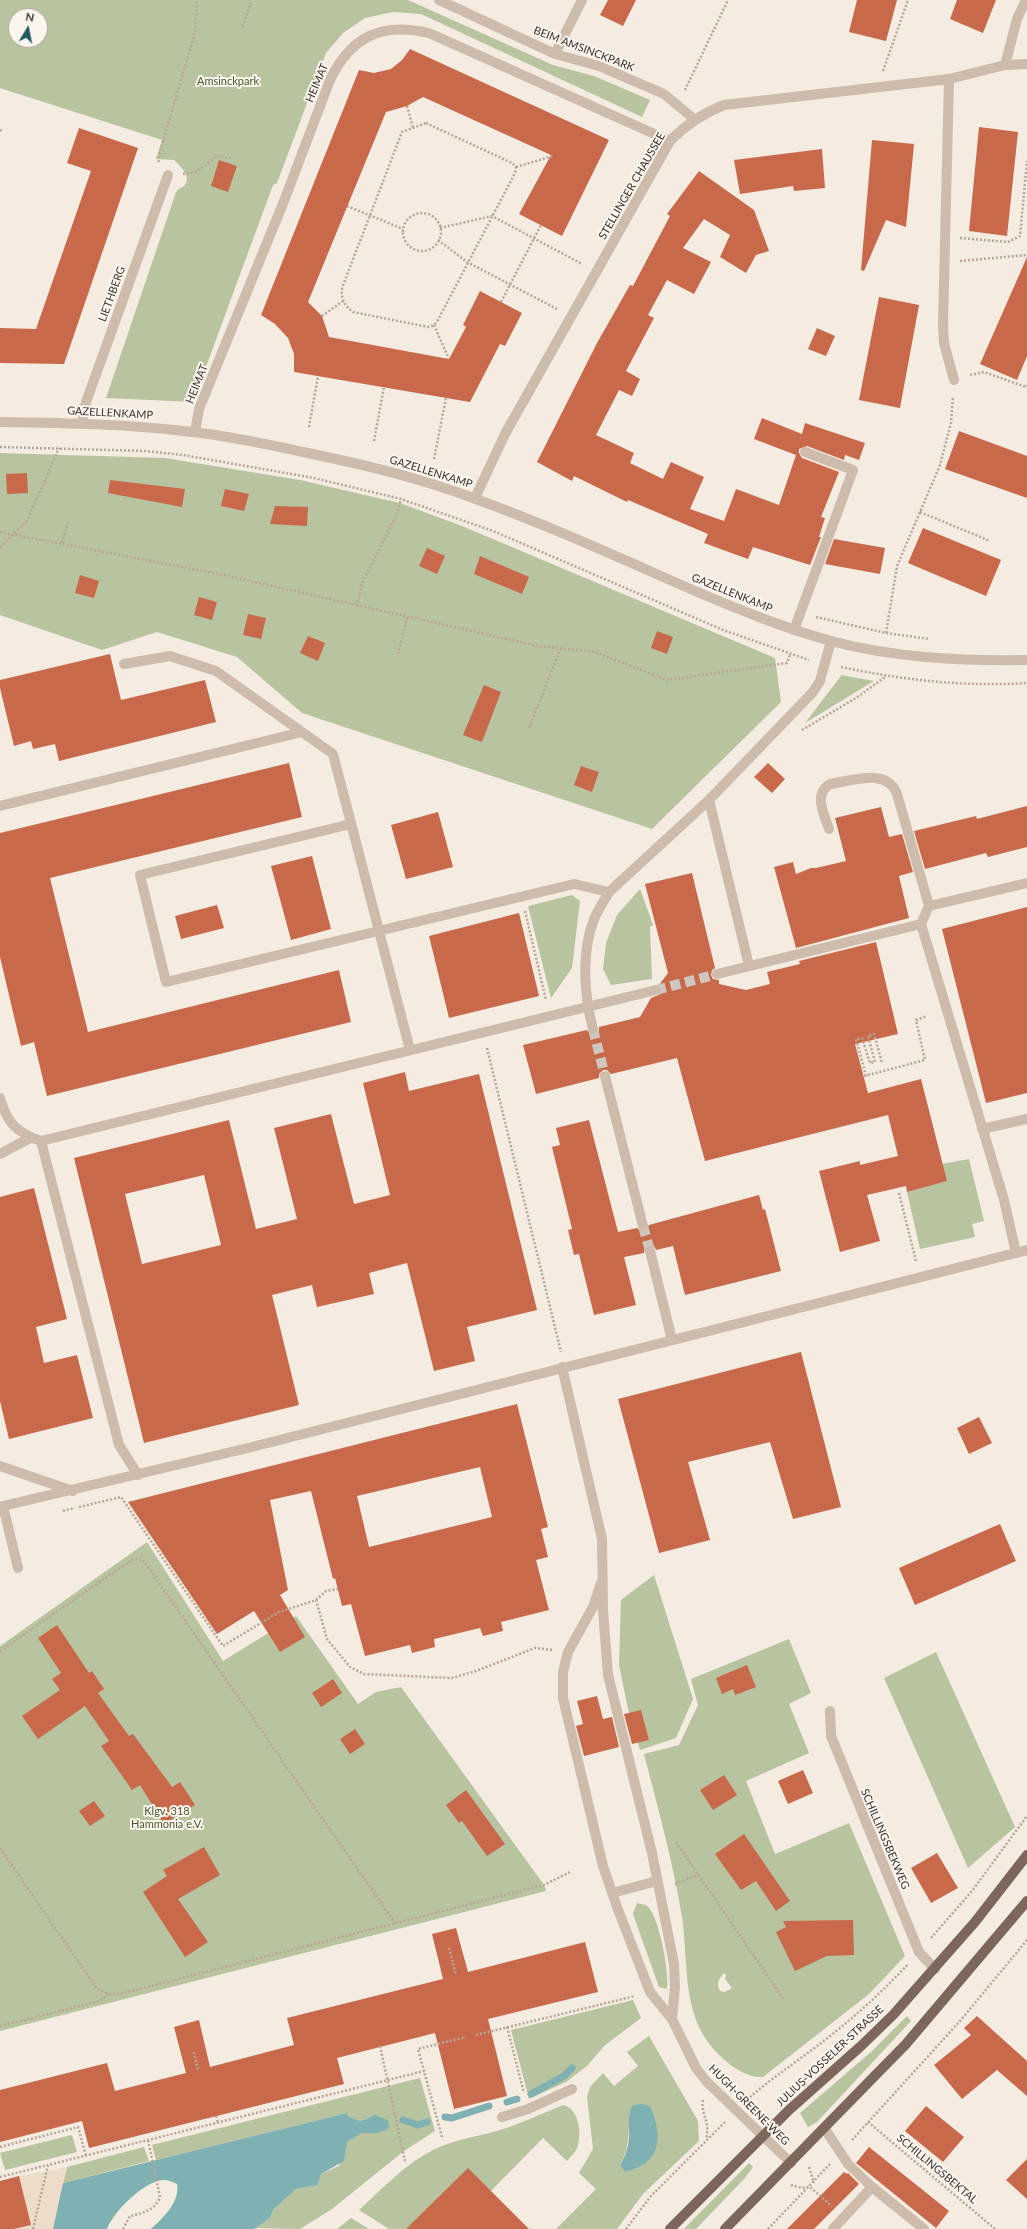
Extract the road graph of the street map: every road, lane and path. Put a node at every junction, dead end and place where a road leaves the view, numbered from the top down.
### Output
1 (197, 0) edge
2 (251, 0) edge
3 (439, 0) edge
4 (582, 0) edge
5 (728, 0) edge
6 (908, 0) edge
7 (1026, 0) edge
8 (243, 27) dead end
9 (556, 54) junction
10 (1027, 64) edge
11 (1005, 66) junction
12 (949, 79) junction
13 (877, 87) junction
14 (406, 106) dead end
15 (694, 119) junction
16 (413, 128) junction
17 (670, 141) junction
18 (553, 156) dead end
19 (233, 158) dead end
20 (1027, 161) edge
21 (516, 167) junction
22 (168, 175) junction
23 (347, 206) dead end
24 (371, 215) junction
25 (492, 216) junction
26 (541, 225) dead end
27 (440, 228) junction
28 (403, 229) junction
29 (946, 236) junction
30 (534, 239) junction
31 (438, 240) junction
32 (1027, 255) edge
33 (467, 262) junction
34 (945, 262) junction
35 (596, 272) junction
36 (510, 285) junction
37 (343, 301) junction
38 (501, 302) dead end
39 (322, 316) dead end
40 (571, 316) junction
41 (434, 325) junction
42 (449, 359) dead end
43 (318, 376) dead end
44 (954, 380) junction
45 (1027, 385) edge
46 (384, 387) dead end
47 (446, 398) dead end
48 (0, 422) edge
49 (82, 423) junction
50 (309, 427) dead end
51 (195, 432) junction
52 (374, 441) dead end
53 (0, 447) edge
54 (59, 448) junction
55 (804, 452) dead end
56 (434, 459) dead end
57 (475, 498) junction
58 (401, 499) junction
59 (920, 512) junction
60 (69, 520) dead end
61 (0, 532) edge
62 (13, 536) junction
63 (990, 542) dead end
64 (62, 543) junction
65 (0, 547) edge
66 (356, 606) junction
67 (800, 613) junction
68 (407, 618) junction
69 (794, 630) junction
70 (886, 633) junction
71 (932, 640) dead end
72 (831, 641) junction
73 (560, 650) junction
74 (398, 654) dead end
75 (790, 655) junction
76 (807, 660) dead end
77 (1027, 660) edge
78 (124, 664) dead end
79 (853, 669) dead end
80 (886, 677) junction
81 (1027, 684) edge
82 (529, 728) dead end
83 (302, 732) junction
84 (796, 733) dead end
85 (709, 800) junction
86 (0, 806) edge
87 (351, 824) junction
88 (829, 829) dead end
89 (1027, 883) edge
90 (608, 892) junction
91 (522, 896) junction
92 (929, 906) junction
93 (921, 924) junction
94 (379, 931) junction
95 (749, 966) junction
96 (717, 974) tunnel mouth
97 (656, 990) tunnel mouth
98 (587, 1006) junction
99 (549, 1016) junction
100 (927, 1016) dead end
101 (593, 1029) tunnel mouth
102 (482, 1032) junction
103 (410, 1050) junction
104 (882, 1063) dead end
105 (605, 1076) tunnel mouth
106 (0, 1098) edge
107 (1027, 1119) edge
108 (982, 1129) junction
109 (30, 1138) junction
110 (41, 1141) junction
111 (0, 1154) edge
112 (899, 1193) dead end
113 (643, 1226) tunnel mouth
114 (1027, 1250) edge
115 (650, 1251) tunnel mouth
116 (1016, 1253) junction
117 (920, 1277) junction
118 (672, 1340) junction
119 (562, 1367) junction
120 (0, 1466) edge
121 (138, 1475) junction
122 (73, 1491) junction
123 (63, 1511) dead end
124 (18, 1568) dead end
125 (603, 1577) junction
126 (338, 1588) dead end
127 (316, 1600) junction
128 (0, 1652) edge
129 (568, 1652) junction
130 (830, 1711) dead end
131 (1027, 1816) edge
132 (676, 1842) dead end
133 (0, 1848) edge
134 (1027, 1856) edge
135 (570, 1872) dead end
136 (698, 1876) junction
137 (659, 1885) junction
138 (612, 1893) junction
139 (1027, 1901) edge
140 (395, 1923) junction
141 (1027, 1940) edge
142 (449, 1948) dead end
143 (919, 1952) junction
144 (935, 1969) junction
145 (456, 1975) dead end
146 (650, 1992) junction
147 (108, 1994) junction
148 (784, 2000) dead end
149 (672, 2018) junction
150 (0, 2026) edge
151 (506, 2027) junction
152 (476, 2035) dead end
153 (466, 2037) dead end
154 (380, 2046) dead end
155 (194, 2052) dead end
156 (198, 2070) dead end
157 (424, 2071) junction
158 (388, 2080) junction
159 (707, 2082) junction
160 (572, 2089) dead end
161 (757, 2090) dead end
162 (528, 2109) junction
163 (216, 2116) dead end
164 (502, 2117) dead end
165 (868, 2122) junction
166 (218, 2123) junction
167 (720, 2126) dead end
168 (825, 2129) junction
169 (763, 2135) junction
170 (442, 2137) dead end
171 (148, 2140) junction
172 (706, 2141) junction
173 (0, 2147) edge
174 (841, 2153) junction
175 (86, 2156) junction
176 (405, 2161) dead end
177 (807, 2161) dead end
178 (791, 2163) junction
179 (48, 2165) junction
180 (0, 2177) edge
181 (787, 2183) dead end
182 (814, 2183) junction
183 (810, 2187) junction
184 (872, 2187) junction
185 (33, 2229) edge
186 (123, 2229) edge
187 (626, 2229) edge
188 (670, 2229) edge
189 (725, 2229) edge
190 (768, 2229) edge
191 (833, 2229) edge
192 (924, 2229) edge
193 (995, 2229) edge

1 - 22 path
2 - 8 path
3 - 9 street, BEIM AMSINCKPARK
4 - 9 street
5 - 15 path
6 - 13 path
7 - 11 street
9 - 15 street, BEIM AMSINCKPARK
10 - 11 street, STELLINGER CHAUSSEE
11 - 12 street, STELLINGER CHAUSSEE
12 - 13 street, STELLINGER CHAUSSEE
12 - 29 street
13 - 15 street, STELLINGER CHAUSSEE
14 - 16 path
15 - 17 street, STELLINGER CHAUSSEE
16 - 21 path
16 - 24 path
17 - 35 street, STELLINGER CHAUSSEE
17 - 51 street, HEIMAT
18 - 21 path
19 - 22 path
20 - 29 path
21 - 25 path
22 - 49 street, LIETHBERG
23 - 24 path
24 - 28 path
24 - 37 path
25 - 27 path
25 - 30 path
25 - 33 path
26 - 30 path
27 - 28 path
27 - 31 path
28 - 31 path
29 - 34 street
30 - 35 path
30 - 36 path
31 - 33 path
32 - 34 path
33 - 36 path
33 - 41 path
34 - 44 street
35 - 40 street, STELLINGER CHAUSSEE
36 - 38 path
36 - 40 path
37 - 39 path
37 - 41 path
40 - 57 street, STELLINGER CHAUSSEE
41 - 42 path
43 - 50 path
44 - 45 path
44 - 59 path
46 - 52 path
47 - 56 path
48 - 49 street, GAZELLENKAMP
49 - 51 street, GAZELLENKAMP
51 - 57 street, GAZELLENKAMP
53 - 54 path
54 - 58 path
54 - 62 path
55 - 67 street
57 - 69 street, GAZELLENKAMP
58 - 66 path
58 - 75 path
59 - 63 path
59 - 70 path
60 - 64 path
61 - 62 path
62 - 64 path
62 - 65 path
64 - 66 path
66 - 68 path
67 - 69 street
67 - 70 path
68 - 73 path
68 - 74 path
69 - 72 street, GAZELLENKAMP
70 - 71 path
72 - 77 street, GAZELLENKAMP
72 - 85 street
73 - 75 path
73 - 82 path
75 - 76 path
78 - 83 street
79 - 80 path
80 - 81 path
80 - 84 path
83 - 86 street
83 - 87 street
85 - 90 street
85 - 95 street
87 - 94 street
87 - 94 street
88 - 92 street
89 - 92 street
90 - 91 street
90 - 98 street
91 - 94 street
91 - 99 path
92 - 93 street
93 - 95 street
93 - 108 street
94 - 103 street
95 - 96 street
97 - 98 street
98 - 99 street
98 - 101 street
99 - 102 street
100 - 104 path
102 - 103 street
102 - 119 path
103 - 110 street
105 - 113 street
106 - 109 street
107 - 108 street
108 - 116 street
109 - 110 street
109 - 111 street
110 - 121 street
112 - 117 path
114 - 116 street
115 - 118 street
116 - 117 street
117 - 118 street
118 - 119 street
119 - 121 street
119 - 125 street
120 - 122 street
121 - 122 street
122 - 124 street
123 - 127 path
125 - 129 street, HUGH-GREENE-WEG
125 - 137 street
126 - 127 path
127 - 129 path
128 - 140 path
129 - 138 street, HUGH-GREENE-WEG
130 - 143 street, SCHILLINGSBEKWEG
131 - 143 path
132 - 136 path
133 - 147 path
134 - 144 main road, JULIUS-VOSSELER-STRASSE
135 - 140 path
136 - 137 path
136 - 148 path
137 - 138 street
137 - 149 street
138 - 146 street, HUGH-GREENE-WEG
139 - 168 main road
140 - 147 path
141 - 165 path
142 - 145 path
143 - 144 street, SCHILLINGSBEKWEG
143 - 161 path
144 - 169 main road, JULIUS-VOSSELER-STRASSE
146 - 149 street, HUGH-GREENE-WEG
146 - 151 path
147 - 150 path
149 - 159 street, HUGH-GREENE-WEG
151 - 152 path
151 - 162 path
153 - 157 path
154 - 158 path
155 - 156 path
157 - 158 path
157 - 170 path
158 - 166 path
158 - 176 path
159 - 169 street, HUGH-GREENE-WEG
159 - 172 path
160 - 162 street
162 - 164 street
163 - 166 path
165 - 174 path
165 - 193 path, SCHILLINGSBEKTAL
166 - 171 path
167 - 172 path
168 - 174 street
168 - 178 main road
169 - 178 street, HUGH-GREENE-WEG
169 - 188 main road, JULIUS-VOSSELER-STRASSE
171 - 175 path
171 - 186 path
172 - 187 path
173 - 175 path
174 - 182 path
174 - 184 street
175 - 179 path
177 - 182 path
178 - 189 main road
179 - 180 path
179 - 185 path
181 - 183 path
182 - 183 path
183 - 190 path
184 - 191 street
184 - 192 street

